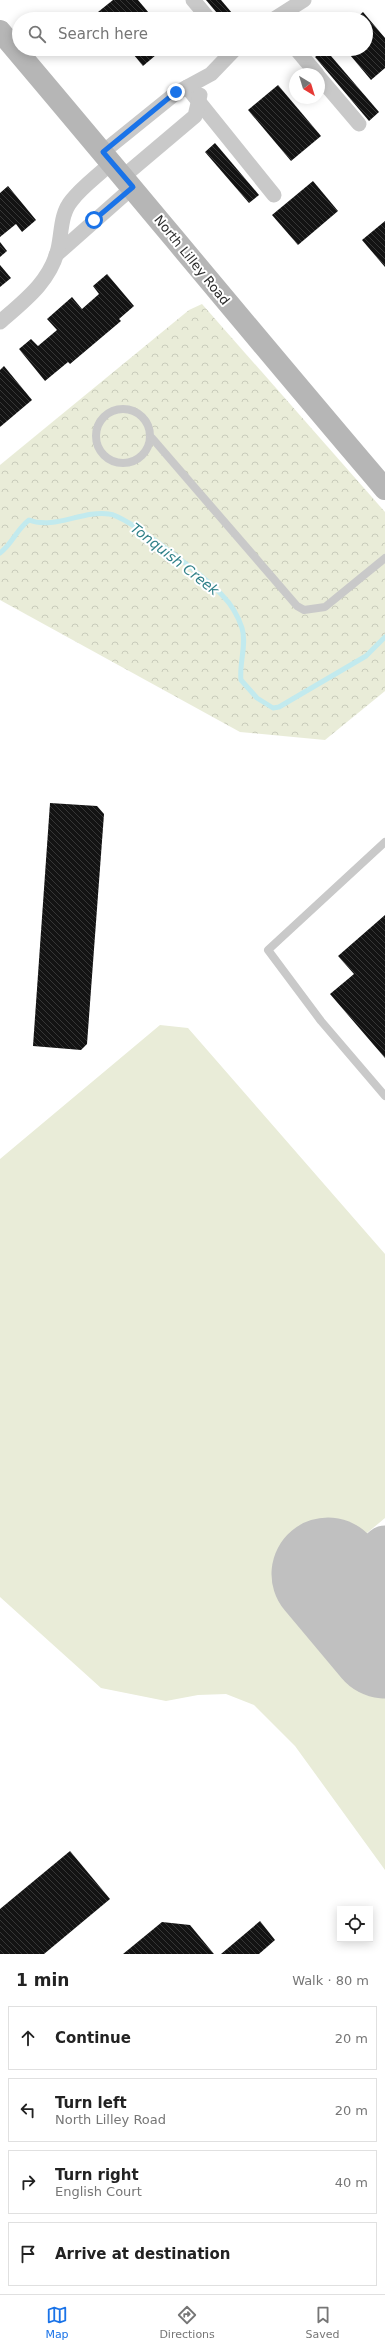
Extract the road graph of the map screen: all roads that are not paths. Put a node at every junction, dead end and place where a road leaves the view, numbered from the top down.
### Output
1 (194, 0) edge
2 (304, 0) edge
3 (203, 12) edge
4 (285, 12) edge
5 (0, 31) edge
6 (12, 45) edge
7 (21, 56) edge
8 (228, 56) edge
9 (302, 56) edge
10 (312, 68) edge
11 (211, 74) junction
12 (325, 83) edge
13 (187, 86) junction
14 (198, 100) junction
15 (359, 124) dead end
16 (118, 169) junction
17 (274, 194) dead end
18 (56, 255) junction
19 (0, 322) edge
20 (152, 438) junction
21 (382, 479) edge
22 (385, 558) edge
23 (385, 842) edge
24 (385, 1096) edge

1 - 3 street
2 - 4 street
5 - 6 street, North Lilley Road
7 - 16 street, North Lilley Road
8 - 11 street
9 - 10 street
11 - 13 street
11 - 14 street
12 - 15 street
13 - 14 street
13 - 16 street
14 - 16 street
14 - 17 street
16 - 18 street
16 - 18 street
16 - 21 street, North Lilley Road
18 - 19 street
20 - 20 lane
20 - 22 lane
23 - 24 lane

